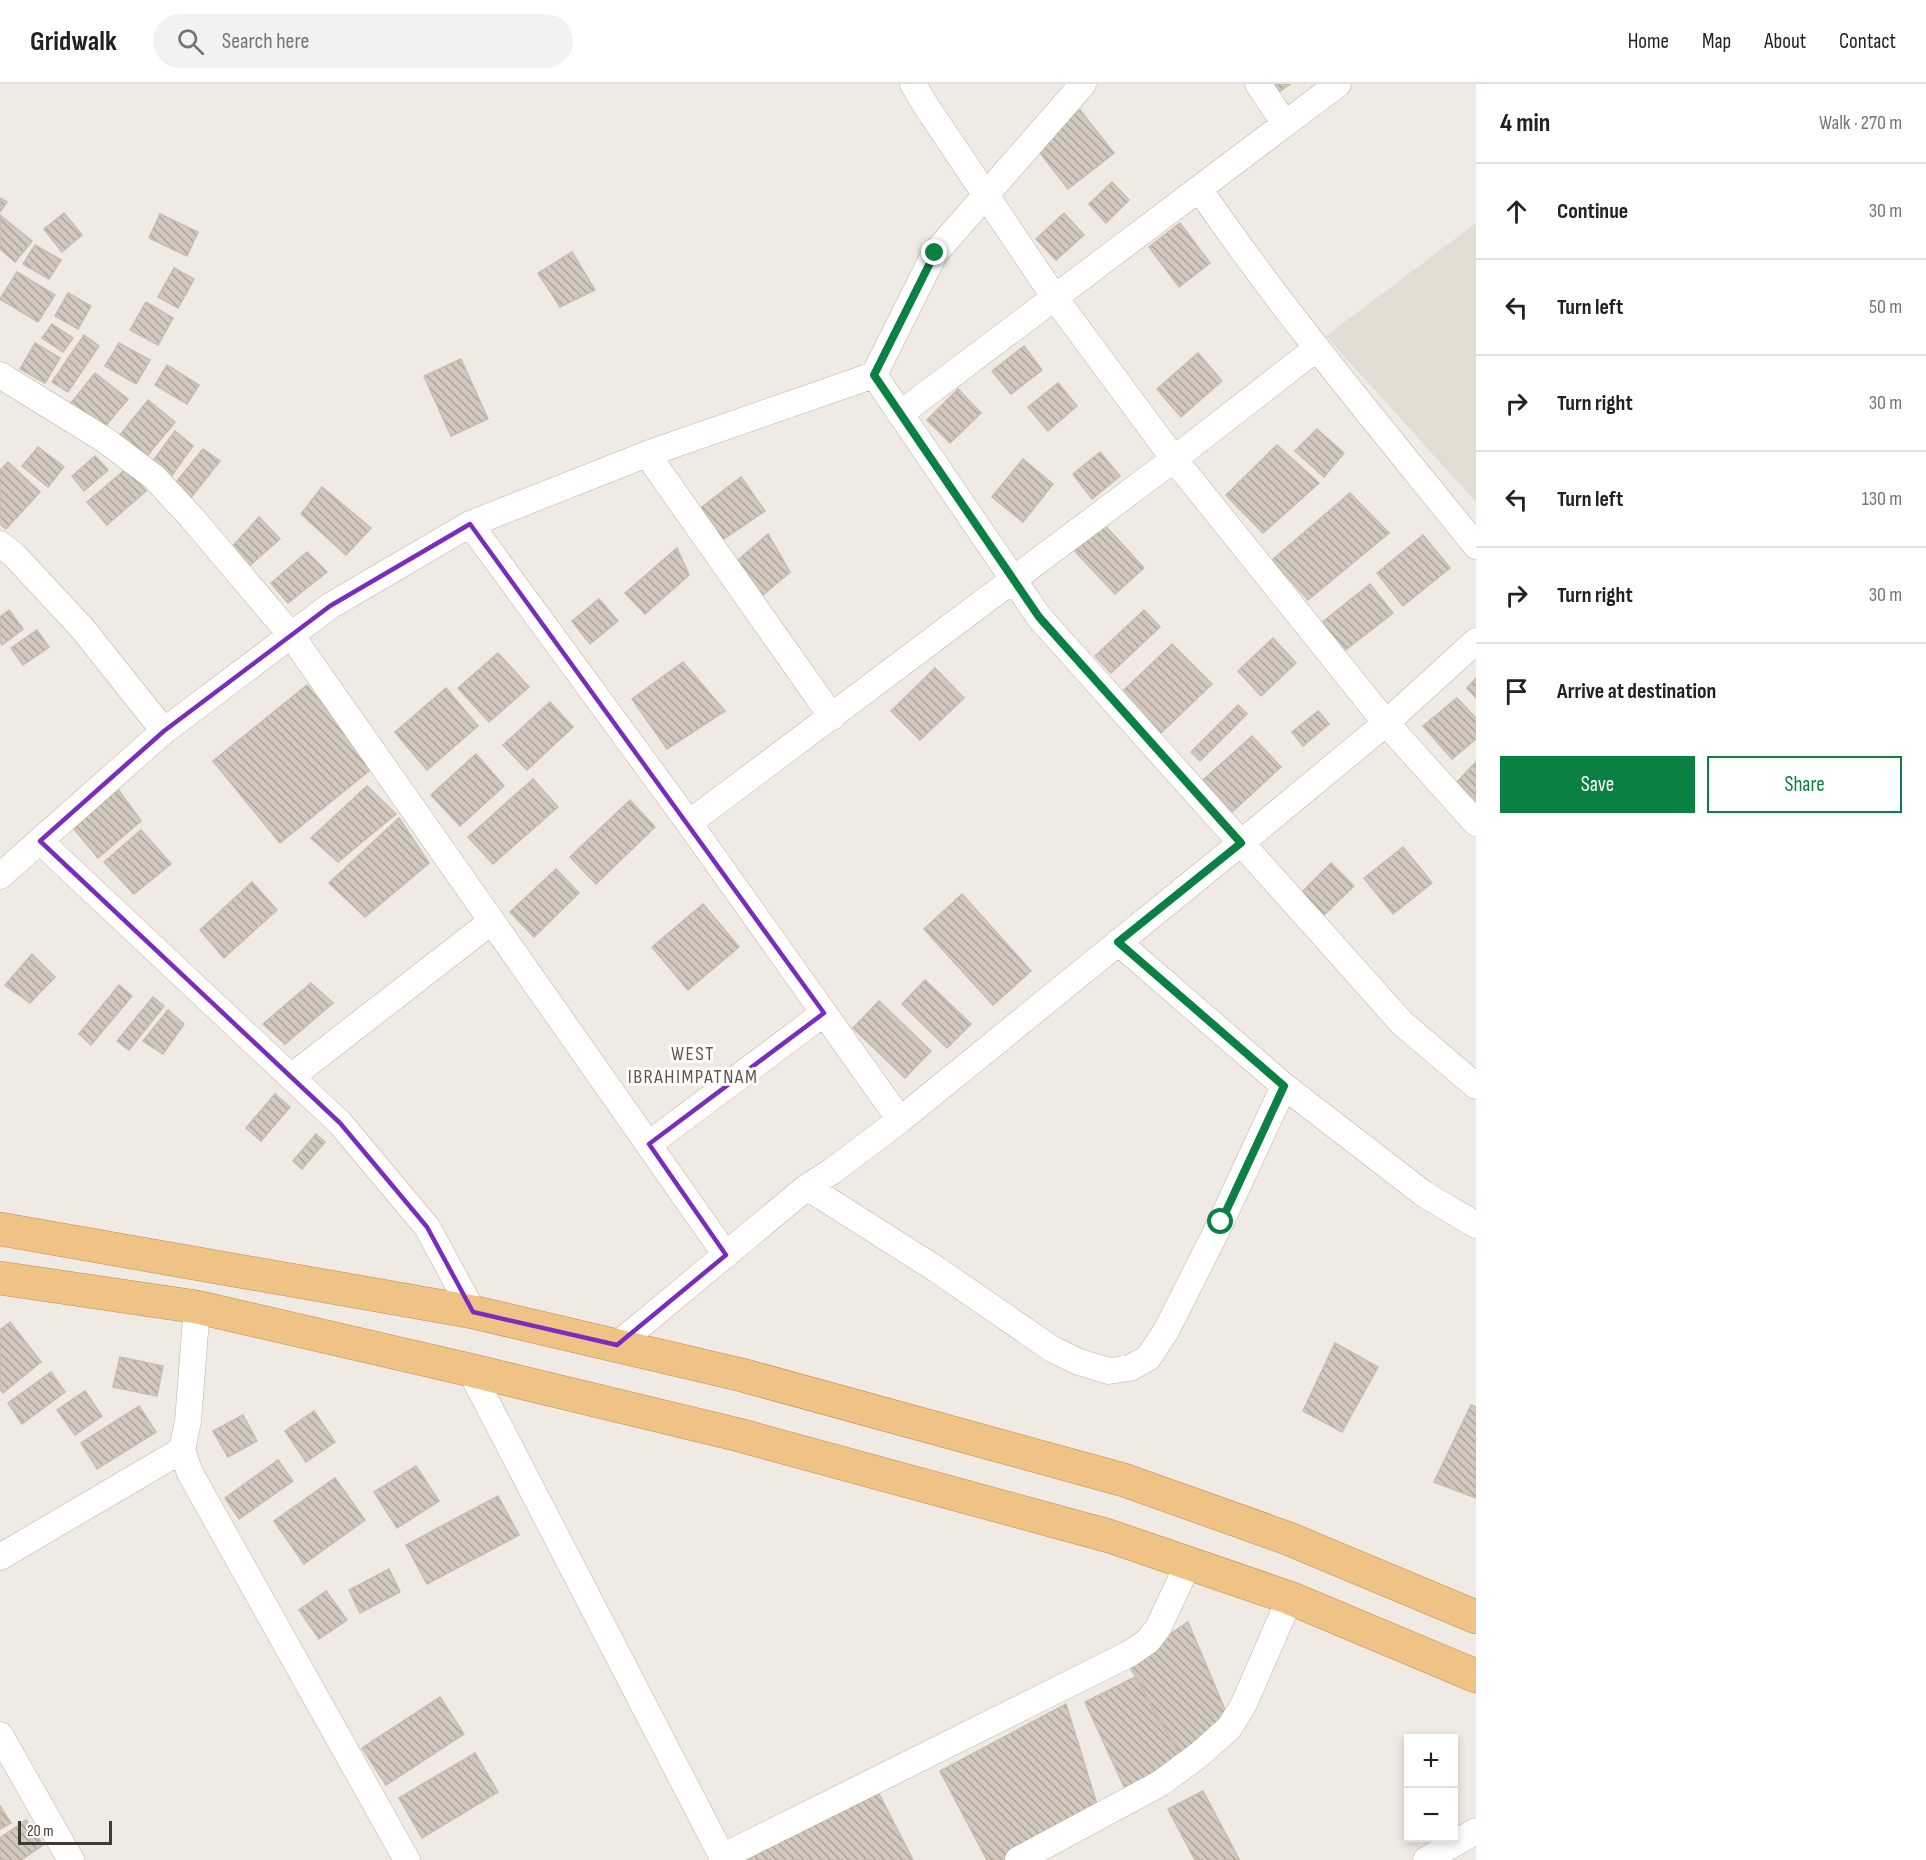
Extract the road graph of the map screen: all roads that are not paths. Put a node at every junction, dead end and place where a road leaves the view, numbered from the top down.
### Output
1 (914, 84) edge
2 (1083, 84) edge
3 (1258, 84) edge
4 (1338, 84) edge
5 (1285, 124) junction
6 (1200, 190) junction
7 (985, 195) junction
8 (1055, 298) junction
9 (1317, 348) junction
10 (0, 375) edge
11 (874, 375) junction
12 (900, 414) junction
13 (647, 454) junction
14 (1174, 459) junction
15 (470, 524) junction
16 (0, 544) edge
17 (1476, 546) edge
18 (1014, 580) junction
19 (291, 635) junction
20 (1476, 641) edge
21 (832, 717) junction
22 (1386, 723) junction
23 (164, 731) junction
24 (689, 823) junction
25 (1476, 824) edge
26 (40, 841) junction
27 (1241, 843) junction
28 (0, 876) edge
29 (492, 921) junction
30 (1118, 942) junction
31 (824, 1013) junction
32 (291, 1077) junction
33 (1284, 1086) junction
34 (1476, 1086) edge
35 (900, 1120) junction
36 (648, 1144) junction
37 (807, 1187) junction
38 (1476, 1225) edge
39 (0, 1229) edge
40 (726, 1255) junction
41 (0, 1278) edge
42 (197, 1307) junction
43 (473, 1312) junction
44 (617, 1345) junction
45 (470, 1370) junction
46 (182, 1450) junction
47 (0, 1557) edge
48 (1189, 1562) junction
49 (1290, 1598) junction
50 (1476, 1617) edge
51 (1476, 1676) edge
52 (0, 1735) edge
53 (1476, 1831) edge
54 (723, 1858) edge
55 (70, 1860) edge
56 (406, 1860) edge
57 (1018, 1860) edge
58 (1426, 1860) edge

1 - 7 street
2 - 7 street
3 - 5 street
4 - 5 street
5 - 6 street
6 - 8 street
6 - 9 street
7 - 8 street
7 - 11 street
8 - 12 street
8 - 14 street
9 - 14 street
9 - 17 street
10 - 19 street
11 - 12 street
11 - 13 street
12 - 18 street
13 - 15 street
13 - 21 street
14 - 18 street
14 - 22 street
15 - 19 street
15 - 24 street
16 - 23 street
18 - 21 street
18 - 27 street
19 - 23 street
19 - 29 street
20 - 22 street
21 - 24 street
22 - 25 street
22 - 27 street
23 - 26 street
24 - 31 street
26 - 28 street
26 - 32 street
27 - 30 street
27 - 34 street
29 - 32 street
29 - 36 street
30 - 33 street
30 - 35 street
31 - 35 street
31 - 36 street
32 - 43 street
33 - 37 street
33 - 38 street
35 - 37 street
36 - 40 street
37 - 40 street
39 - 43 highway
40 - 44 street
41 - 42 highway
42 - 45 highway
42 - 46 street
43 - 44 highway
44 - 50 highway
45 - 48 highway
45 - 54 street
46 - 47 street
46 - 56 street
48 - 49 highway
48 - 54 street
49 - 51 highway
49 - 57 street
52 - 55 street
53 - 58 street

